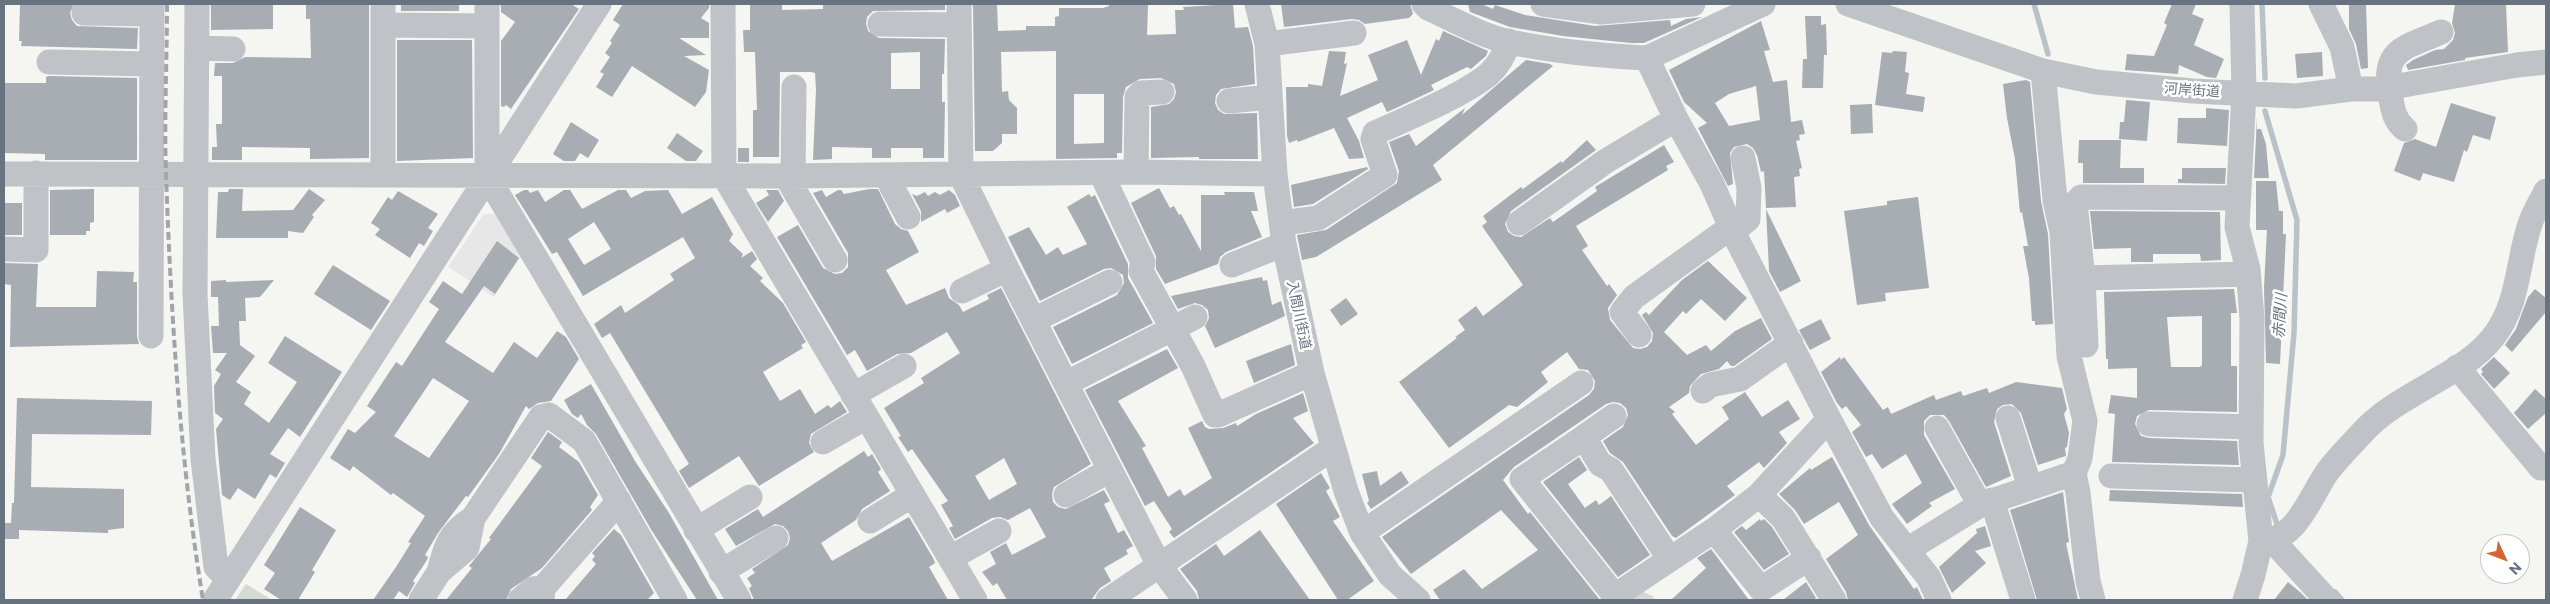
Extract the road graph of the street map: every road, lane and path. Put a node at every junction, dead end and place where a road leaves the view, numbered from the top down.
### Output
1 (197, 4) edge
2 (599, 4) edge
3 (722, 4) edge
4 (1257, 4) edge
5 (1424, 4) edge
6 (1543, 4) edge
7 (1693, 4) edge
8 (1763, 4) edge
9 (1848, 4) edge
10 (2242, 4) edge
11 (2321, 4) edge
12 (152, 9) edge
13 (84, 13) dead end
14 (383, 14) edge
15 (959, 14) edge
16 (487, 15) edge
17 (880, 24) dead end
18 (2441, 32) dead end
19 (1354, 33) dead end
20 (1509, 41) junction
21 (1267, 44) junction
22 (198, 48) junction
23 (233, 49) dead end
24 (1647, 58) junction
25 (49, 62) dead end
26 (2546, 62) edge
27 (151, 64) junction
28 (2043, 71) junction
29 (794, 87) dead end
30 (2352, 88) junction
31 (2389, 88) junction
32 (1162, 92) dead end
33 (2244, 93) junction
34 (1270, 97) junction
35 (1229, 101) dead end
36 (1676, 119) junction
37 (2405, 129) dead end
38 (1744, 158) dead end
39 (196, 172) junction
40 (1136, 172) junction
41 (151, 173) junction
42 (1100, 173) junction
43 (4, 174) edge
44 (36, 174) junction
45 (383, 174) junction
46 (1275, 174) junction
47 (789, 175) junction
48 (890, 175) junction
49 (961, 175) junction
50 (488, 176) junction
51 (724, 176) junction
52 (2546, 191) edge
53 (2238, 198) junction
54 (908, 217) dead end
55 (1519, 223) dead end
56 (1732, 229) junction
57 (1283, 233) junction
58 (4, 249) edge
59 (835, 260) dead end
60 (1232, 265) dead end
61 (1007, 269) junction
62 (2248, 274) junction
63 (2083, 278) junction
64 (1110, 282) dead end
65 (962, 291) dead end
66 (1195, 317) dead end
67 (1034, 320) junction
68 (1172, 327) junction
69 (1639, 335) dead end
70 (152, 336) dead end
71 (1791, 343) junction
72 (2086, 345) dead end
73 (904, 366) dead end
74 (2457, 367) junction
75 (1312, 373) junction
76 (1067, 383) junction
77 (1581, 383) dead end
78 (1703, 391) dead end
79 (854, 395) junction
80 (1614, 416) dead end
81 (866, 417) junction
82 (1829, 418) junction
83 (2008, 418) dead end
84 (2149, 424) dead end
85 (2251, 427) junction
86 (1937, 428) dead end
87 (1584, 437) junction
88 (823, 442) dead end
89 (1333, 448) junction
90 (2546, 468) edge
91 (1110, 470) junction
92 (2074, 473) junction
93 (2111, 476) dead end
94 (2254, 480) junction
95 (2030, 487) junction
96 (912, 495) junction
97 (1066, 495) dead end
98 (1759, 495) junction
99 (750, 497) dead end
100 (618, 501) junction
101 (1986, 502) junction
102 (870, 521) dead end
103 (696, 530) junction
104 (1714, 530) junction
105 (999, 531) dead end
106 (1362, 533) junction
107 (776, 538) dead end
108 (2267, 541) junction
109 (1907, 550) junction
110 (950, 558) junction
111 (1669, 558) junction
112 (1809, 558) junction
113 (1159, 565) junction
114 (721, 572) junction
115 (228, 579) junction
116 (542, 594) edge
117 (672, 599) edge
118 (215, 600) edge
119 (421, 600) edge
120 (520, 600) edge
121 (739, 600) edge
122 (975, 600) edge
123 (1108, 600) edge
124 (1185, 600) edge
125 (1418, 600) edge
126 (1834, 600) edge
127 (1939, 600) edge
128 (2023, 600) edge
129 (2094, 600) edge
130 (2244, 600) edge
131 (2327, 600) edge

1 - 22 street
2 - 50 street
3 - 51 street
4 - 21 street, 入間川街道
5 - 20 street
6 - 7 street
8 - 24 street
9 - 28 street, 河岸街道
10 - 33 street
11 - 30 street
12 - 13 street
12 - 27 street
14 - 16 street
14 - 45 street
15 - 17 street
15 - 49 street
16 - 50 street
18 - 31 street
19 - 21 street
20 - 24 street
20 - 57 street
21 - 34 street, 入間川街道
22 - 23 street
22 - 39 street
24 - 36 street
25 - 27 street
26 - 31 street, 河岸街道
27 - 41 street
28 - 33 street, 河岸街道
28 - 92 street
29 - 47 street
30 - 31 street, 河岸街道
30 - 33 street, 河岸街道
31 - 37 street
32 - 40 street
33 - 53 street
34 - 35 street
34 - 46 street, 入間川街道
36 - 55 street
36 - 56 street
38 - 56 street
39 - 41 street
39 - 45 street
39 - 115 street
40 - 42 street
40 - 46 street
41 - 44 street
41 - 70 street
42 - 49 street
42 - 68 street
43 - 44 street
44 - 58 street
45 - 50 street
46 - 57 street, 入間川街道
47 - 48 street
47 - 51 street
47 - 59 street
48 - 49 street
48 - 54 street
49 - 61 street
50 - 51 street
50 - 103 street
50 - 115 street
51 - 79 street
52 - 74 street
53 - 62 street
53 - 63 street
56 - 69 street
56 - 71 street
57 - 60 street
57 - 75 street, 入間川街道
61 - 65 street
61 - 67 street
62 - 63 street
62 - 85 street
63 - 72 street
64 - 67 street
66 - 68 street
67 - 76 street
68 - 75 street
68 - 76 street
71 - 78 street
71 - 82 street
73 - 79 street
74 - 90 street
74 - 108 street
75 - 89 street, 入間川街道
76 - 91 street
77 - 106 street
79 - 81 street
80 - 87 street
81 - 88 street
81 - 96 street
82 - 98 street
82 - 109 street
83 - 95 street
84 - 85 street
85 - 94 street
86 - 101 street
87 - 111 street
87 - 111 street
89 - 106 street, 入間川街道
89 - 113 street
91 - 97 street
91 - 113 street
92 - 95 street
92 - 129 street
93 - 94 street
94 - 108 street
95 - 101 street
96 - 102 street
96 - 110 street
98 - 104 street
98 - 112 street
99 - 103 street
100 - 116 street
100 - 117 street
100 - 119 street
101 - 109 street
101 - 128 street
103 - 114 street
104 - 111 street
104 - 112 street
105 - 110 street
106 - 125 street, 入間川街道
107 - 114 street
108 - 130 street
108 - 131 street
109 - 127 street
110 - 122 street
112 - 126 street
113 - 123 street
113 - 124 street
114 - 121 street
115 - 118 street
116 - 120 street

